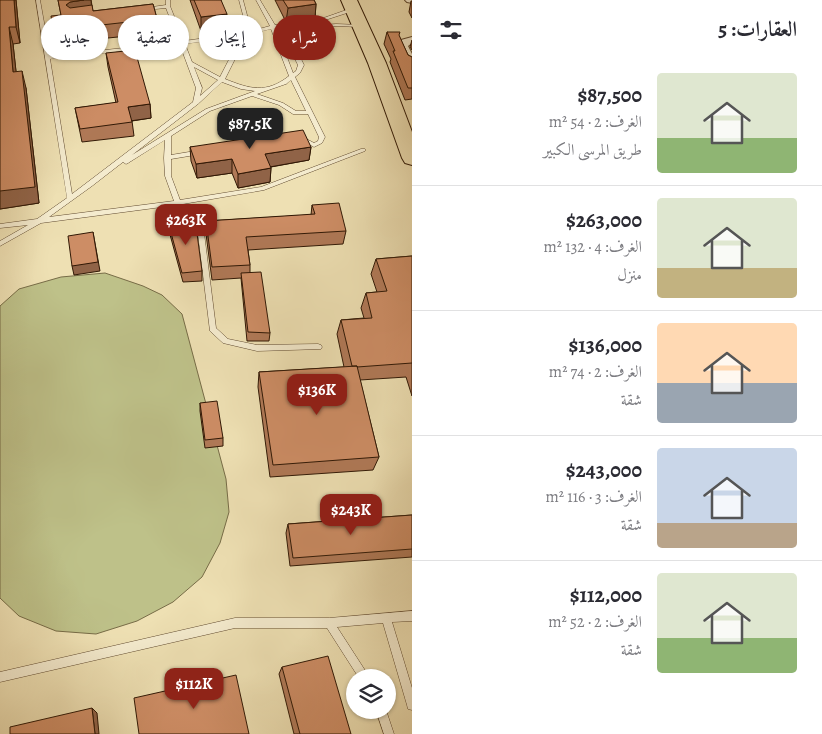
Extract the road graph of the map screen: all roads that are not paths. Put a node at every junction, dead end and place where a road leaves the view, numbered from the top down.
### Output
1 (38, 0) edge
2 (168, 0) edge
3 (241, 0) edge
4 (258, 0) edge
5 (351, 5) edge
6 (168, 6) junction
7 (139, 10) edge
8 (171, 15) edge
9 (245, 15) edge
10 (330, 15) edge
11 (41, 22) edge
12 (362, 26) junction
13 (273, 27) joint
14 (263, 30) edge
15 (412, 40) edge
16 (46, 60) edge
17 (189, 60) edge
18 (232, 60) edge
19 (286, 60) edge
20 (190, 63) junction
21 (412, 66) edge
22 (292, 76) junction
23 (222, 79) junction
24 (270, 89) junction
25 (253, 95) junction
26 (196, 103) junction
27 (310, 112) junction
28 (168, 136) junction
29 (295, 136) edge
30 (213, 150) edge
31 (363, 150) dead end
32 (167, 158) junction
33 (412, 158) edge
34 (90, 185) junction
35 (70, 200) junction
36 (178, 203) junction
37 (39, 221) junction
38 (0, 226) edge
39 (0, 244) edge
40 (318, 347) dead end
41 (412, 616) edge
42 (386, 618) junction
43 (329, 623) junction
44 (359, 669) edge
45 (0, 677) edge
46 (412, 705) edge
47 (384, 719) edge
48 (389, 734) edge

1 - 11 lane
2 - 6 lane
3 - 9 lane
4 - 13 lane
5 - 10 lane
5 - 12 main road
6 - 7 lane
6 - 8 lane
12 - 22 lane
12 - 33 main road
13 - 14 lane
15 - 21 street
16 - 35 lane
17 - 20 lane
18 - 23 lane
19 - 22 lane
20 - 23 lane
20 - 26 lane
22 - 24 lane
22 - 27 lane
23 - 24 lane
23 - 26 lane
24 - 25 lane
25 - 27 lane
25 - 28 lane
26 - 34 lane
27 - 29 lane
28 - 32 lane
28 - 34 lane
30 - 32 lane
31 - 36 lane
32 - 36 lane
34 - 35 lane
35 - 37 lane
36 - 37 lane
36 - 40 lane
37 - 38 lane
37 - 39 lane
41 - 42 lane
42 - 43 lane
42 - 46 lane
43 - 44 lane
43 - 45 lane
47 - 48 lane

